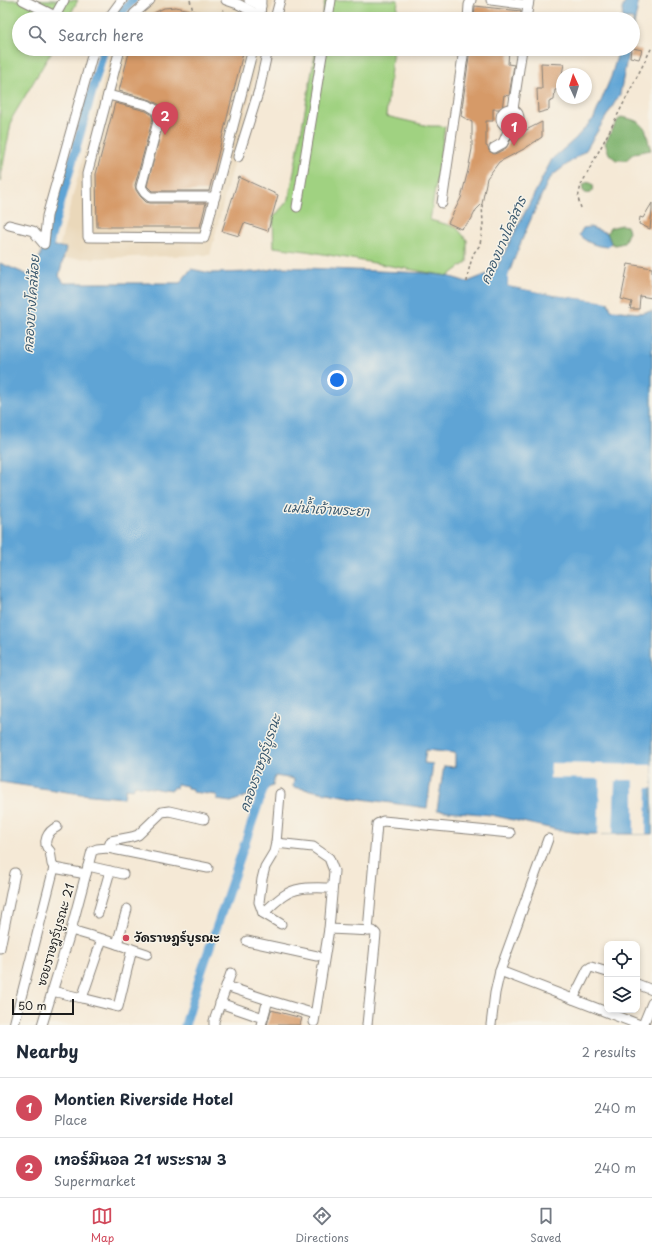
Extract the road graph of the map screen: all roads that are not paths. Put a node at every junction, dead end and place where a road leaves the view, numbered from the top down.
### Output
1 (22, 0) edge
2 (64, 0) edge
3 (122, 0) edge
4 (150, 0) edge
5 (249, 0) edge
6 (280, 0) edge
7 (331, 0) edge
8 (472, 0) edge
9 (491, 0) edge
10 (261, 3) edge
11 (528, 3) edge
12 (225, 5) edge
13 (47, 12) edge
14 (57, 12) edge
15 (113, 12) edge
16 (136, 12) edge
17 (252, 12) edge
18 (277, 12) edge
19 (329, 12) edge
20 (469, 12) edge
21 (92, 56) edge
22 (118, 56) edge
23 (251, 56) edge
24 (266, 56) edge
25 (322, 56) edge
26 (463, 56) edge
27 (521, 56) edge
28 (108, 95) junction
29 (494, 148) dead end
30 (238, 157) dead end
31 (215, 197) junction
32 (442, 203) dead end
33 (297, 207) dead end
34 (9, 225) dead end
35 (280, 794) dead end
36 (204, 819) dead end
37 (57, 827) dead end
38 (510, 833) dead end
39 (548, 839) dead end
40 (276, 843) junction
41 (108, 848) junction
42 (54, 868) junction
43 (208, 868) dead end
44 (87, 870) junction
45 (110, 871) junction
46 (15, 873) dead end
47 (122, 874) dead end
48 (332, 888) junction
49 (127, 909) dead end
50 (98, 913) dead end
51 (263, 913) junction
52 (281, 924) dead end
53 (329, 929) junction
54 (70, 930) junction
55 (368, 931) junction
56 (102, 939) junction
57 (247, 941) dead end
58 (116, 944) junction
59 (0, 948) edge
60 (132, 949) junction
61 (147, 954) dead end
62 (321, 956) junction
63 (500, 971) junction
64 (604, 971) edge
65 (231, 973) dead end
66 (640, 985) edge
67 (226, 986) junction
68 (652, 990) edge
69 (52, 991) junction
70 (82, 998) junction
71 (573, 999) junction
72 (268, 1000) junction
73 (220, 1003) junction
74 (652, 1003) edge
75 (262, 1021) edge
76 (14, 1025) edge
77 (42, 1025) edge
78 (214, 1025) edge
79 (367, 1025) edge
80 (491, 1025) edge
81 (641, 1025) edge

1 - 13 street
2 - 14 street
3 - 15 street
4 - 16 street
5 - 10 street
6 - 18 street
7 - 19 street
8 - 20 street
9 - 11 street
12 - 17 street
21 - 34 street
22 - 28 street
23 - 31 street
24 - 30 street
25 - 33 street
26 - 32 street
27 - 29 street
28 - 31 street
28 - 31 street
35 - 40 street
36 - 41 street
37 - 42 street
38 - 55 street
39 - 63 street
40 - 48 street
40 - 51 street
41 - 43 street
41 - 44 street, ซอยราษฎร์บูรณะ 21
42 - 44 street
42 - 76 street
44 - 45 street
44 - 54 street, ซอยราษฎร์บูรณะ 21
45 - 47 street
45 - 50 street
46 - 59 street
48 - 51 street
48 - 53 street
49 - 58 street
51 - 52 street
53 - 55 street
53 - 62 street
54 - 56 street
54 - 69 street, ซอยราษฎร์บูรณะ 21
55 - 79 street
56 - 58 street
56 - 70 street
57 - 62 street
58 - 60 street
60 - 61 street
60 - 70 street
62 - 72 street
63 - 71 street
63 - 80 street
64 - 71 street
65 - 67 street
66 - 68 street
67 - 72 street
67 - 73 street
69 - 70 street
69 - 77 street, ซอยราษฎร์บูรณะ 21
71 - 81 street
72 - 75 street
73 - 75 street
73 - 78 street
74 - 81 street

